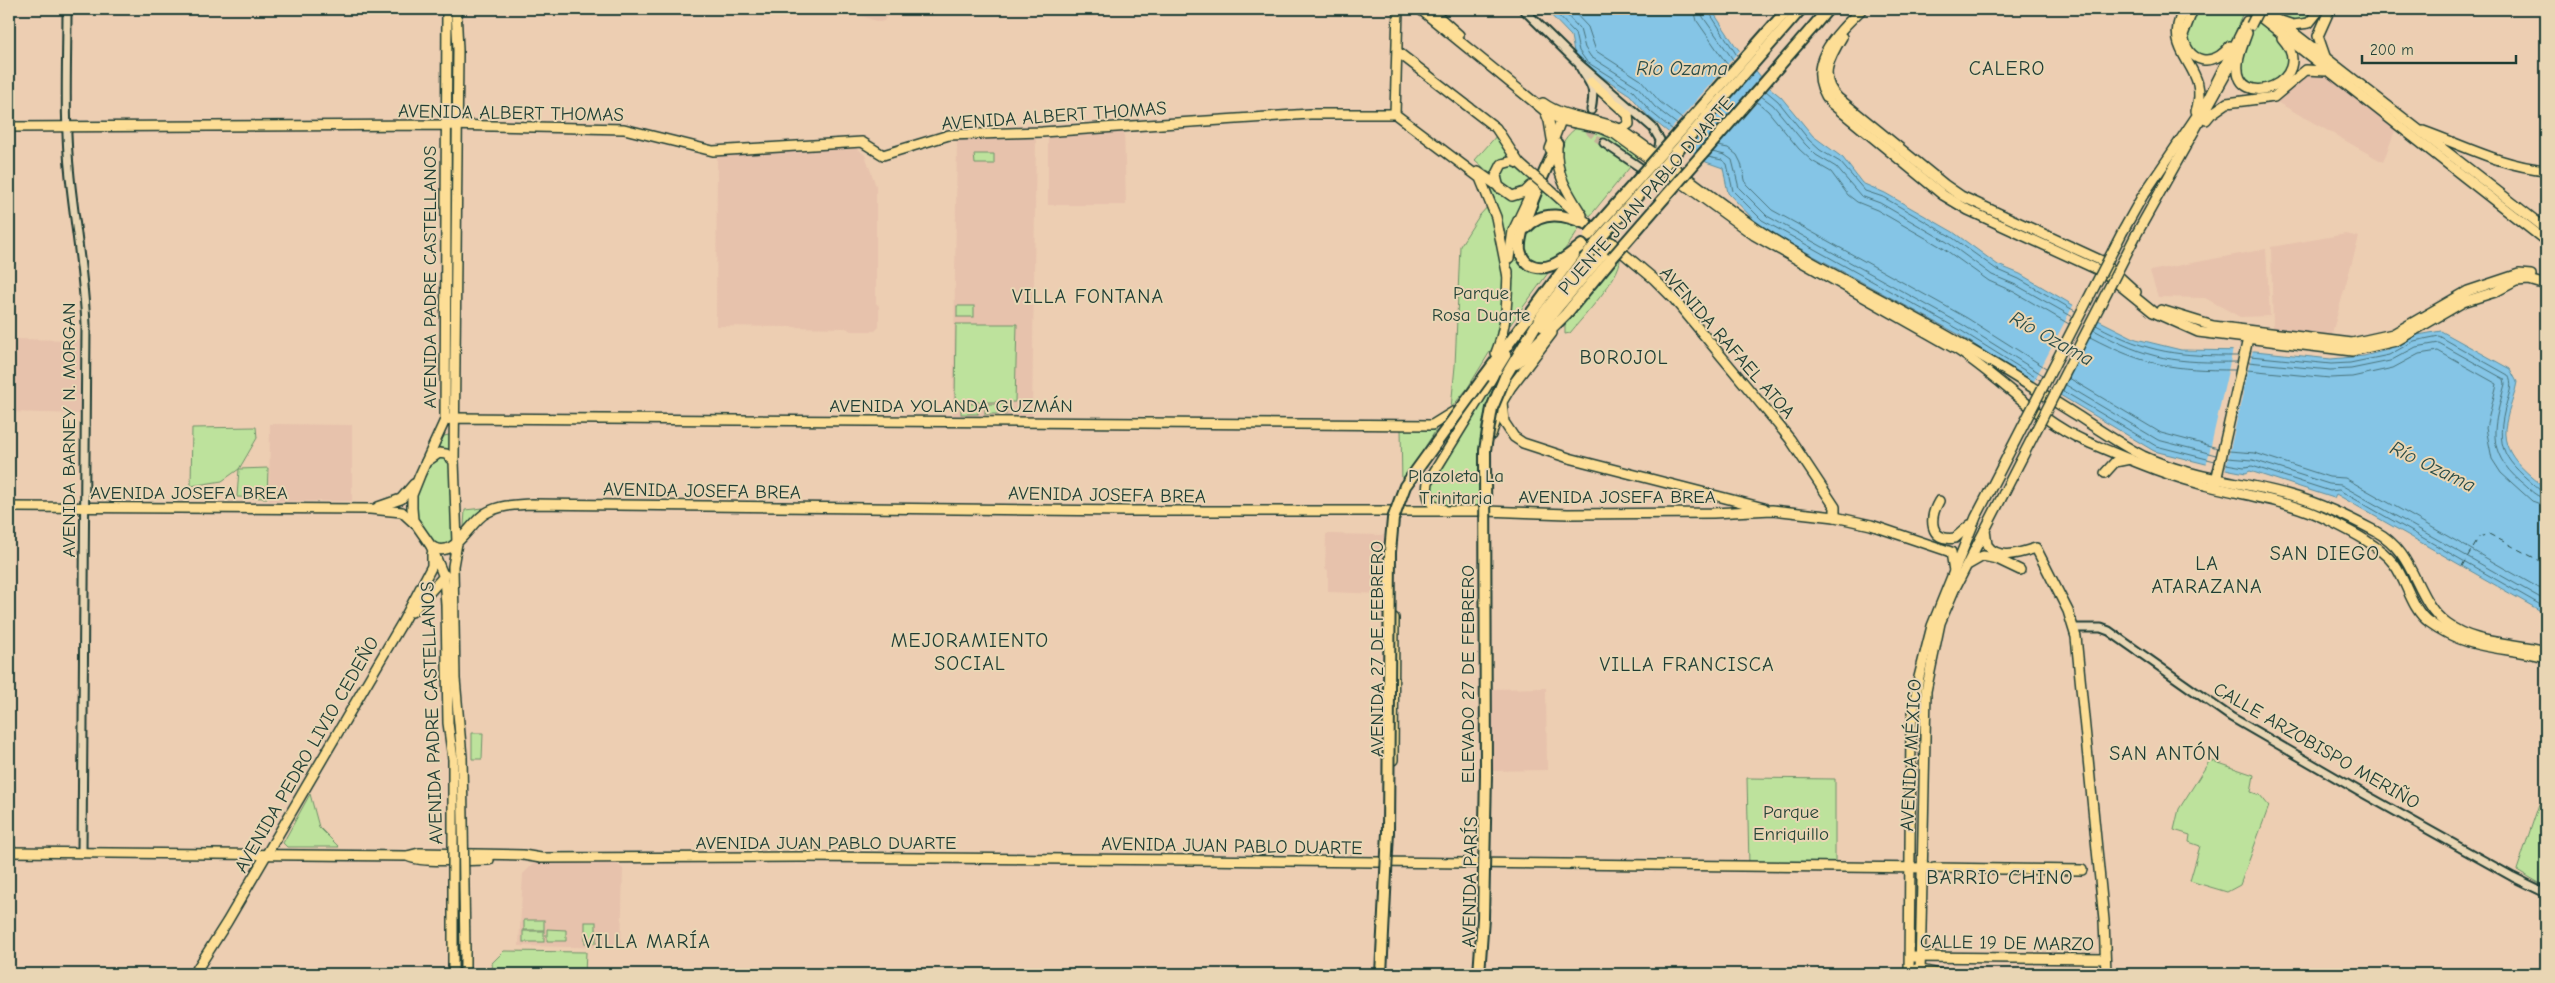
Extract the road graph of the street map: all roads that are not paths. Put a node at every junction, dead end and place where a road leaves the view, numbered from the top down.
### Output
1 (67, 9) edge
2 (447, 9) edge
3 (456, 9) edge
4 (1398, 9) edge
5 (1420, 9) edge
6 (1430, 9) edge
7 (1523, 9) edge
8 (1788, 9) edge
9 (1801, 9) edge
10 (1828, 9) edge
11 (1862, 9) edge
12 (1870, 9) edge
13 (2184, 9) edge
14 (2193, 9) edge
15 (2251, 9) edge
16 (2261, 9) edge
17 (2320, 9) edge
18 (2330, 9) edge
19 (2271, 20) junction
20 (2247, 27) junction
21 (1398, 53) junction
22 (2328, 61) junction
23 (1577, 62) junction
24 (2330, 72) junction
25 (1591, 82) junction
26 (1591, 110) tunnel mouth
27 (1544, 111) junction
28 (1395, 114) junction
29 (1566, 117) junction
30 (67, 126) junction
31 (445, 126) junction
32 (9, 127) edge
33 (456, 127) junction
34 (2416, 128) junction
35 (2187, 130) junction
36 (1618, 132) junction
37 (2190, 142) junction
38 (1555, 144) junction
39 (1604, 144) tunnel mouth
40 (1655, 158) junction
41 (1519, 163) junction
42 (1465, 165) junction
43 (1664, 165) junction
44 (2546, 170) edge
45 (1536, 181) junction
46 (1499, 189) junction
47 (1587, 224) junction
48 (2546, 229) edge
49 (1756, 232) junction
50 (1522, 234) junction
51 (2546, 241) edge
52 (1612, 243) junction
53 (1582, 245) junction
54 (1508, 278) junction
55 (2546, 280) edge
56 (2546, 285) edge
57 (1566, 314) junction
58 (1524, 325) junction
59 (2248, 335) junction
60 (1500, 355) junction
61 (1516, 358) junction
62 (1491, 367) junction
63 (1507, 373) junction
64 (1502, 402) junction
65 (1453, 412) junction
66 (456, 418) junction
67 (2081, 418) junction
68 (445, 420) junction
69 (2069, 431) junction
70 (2134, 460) junction
71 (454, 461) junction
72 (425, 464) junction
73 (2105, 472) dead end
74 (420, 475) junction
75 (2216, 480) junction
76 (1939, 501) dead end
77 (9, 507) edge
78 (85, 508) junction
79 (370, 509) junction
80 (1772, 510) junction
81 (1396, 511) junction
82 (1486, 511) junction
83 (1454, 512) junction
84 (1835, 517) junction
85 (1976, 517) junction
86 (418, 527) junction
87 (1985, 530) junction
88 (457, 543) junction
89 (431, 546) junction
90 (454, 566) junction
91 (1966, 566) junction
92 (2020, 570) dead end
93 (1954, 571) junction
94 (444, 578) junction
95 (425, 597) junction
96 (446, 605) junction
97 (402, 623) junction
98 (2075, 628) junction
99 (2546, 651) edge
100 (2546, 657) edge
101 (9, 852) edge
102 (82, 852) junction
103 (267, 854) junction
104 (1391, 864) junction
105 (1486, 864) junction
106 (1910, 867) junction
107 (1928, 868) junction
108 (2098, 870) junction
109 (2546, 893) edge
110 (1909, 957) junction
111 (1920, 958) junction
112 (2105, 959) junction
113 (1909, 971) edge
114 (1920, 972) edge
115 (194, 974) edge
116 (453, 974) edge
117 (465, 974) edge
118 (1381, 974) edge
119 (1385, 974) edge
120 (1480, 974) edge
121 (1940, 974) edge
122 (2106, 974) edge

1 - 30 street, AVENIDA BARNEY N. MORGAN
2 - 31 main road, AVENIDA PADRE CASTELLANOS
3 - 33 main road, AVENIDA PADRE CASTELLANOS
4 - 21 main road
5 - 27 main road
6 - 29 main road
7 - 23 street
8 - 53 highway, bridge
9 - 61 highway, bridge
10 - 57 highway, PUENTE JUAN PABLO DUARTE, bridge
11 - 59 main road
12 - 59 main road
13 - 35 main road
14 - 20 main road
15 - 19 main road
15 - 20 main road
16 - 19 main road
16 - 20 main road, bridge
17 - 19 main road
18 - 22 main road
19 - 20 main road
19 - 22 main road
19 - 24 main road
20 - 35 main road
20 - 37 main road
21 - 28 main road
21 - 41 main road, AVENIDA RAFAEL ATOA
22 - 34 main road
23 - 25 street
23 - 40 street
24 - 37 main road
24 - 51 main road
25 - 26 street
25 - 36 main road
27 - 29 main road
27 - 38 main road
28 - 33 main road, AVENIDA ALBERT THOMAS
28 - 42 main road
29 - 36 main road
29 - 38 main road
30 - 31 main road, AVENIDA ALBERT THOMAS
30 - 32 main road, AVENIDA ALBERT THOMAS
30 - 78 street, AVENIDA BARNEY N. MORGAN
31 - 33 main road, AVENIDA ALBERT THOMAS
31 - 68 main road, AVENIDA PADRE CASTELLANOS
33 - 66 main road, AVENIDA PADRE CASTELLANOS
34 - 44 main road
34 - 48 main road
35 - 85 main road, AVENIDA MÉXICO, bridge
36 - 40 main road
37 - 87 main road, AVENIDA MÉXICO, bridge
38 - 45 main road
38 - 47 main road
38 - 50 highway
39 - 43 street
40 - 43 main road
41 - 46 main road
41 - 47 main road, AVENIDA RAFAEL ATOA, bridge
42 - 46 main road
42 - 54 main road
43 - 49 main road
45 - 46 main road
45 - 54 main road
47 - 50 highway
47 - 52 main road, AVENIDA RAFAEL ATOA
49 - 67 main road
49 - 69 main road
50 - 53 highway
52 - 61 highway
52 - 84 main road, AVENIDA RAFAEL ATOA
53 - 58 highway
54 - 60 main road
55 - 59 main road
56 - 59 main road
57 - 63 highway, PUENTE JUAN PABLO DUARTE
57 - 64 main road, AVENIDA PARÍS
58 - 60 main road
58 - 62 highway
59 - 75 main road
60 - 62 highway
60 - 65 main road
60 - 81 main road, AVENIDA 27 DE FEBRERO
60 - 83 main road
61 - 63 highway
62 - 118 highway, bridge
63 - 120 highway, ELEVADO 27 DE FEBRERO, bridge
64 - 80 main road
64 - 82 main road, AVENIDA PARÍS
65 - 66 main road, AVENIDA YOLANDA GUZMÁN
65 - 81 main road
66 - 68 main road, AVENIDA YOLANDA GUZMÁN
66 - 71 main road, AVENIDA PADRE CASTELLANOS
67 - 69 main road
67 - 75 main road
68 - 72 main road, AVENIDA PADRE CASTELLANOS
69 - 70 main road
70 - 73 main road
70 - 75 main road
71 - 72 main road
71 - 88 main road, AVENIDA PADRE CASTELLANOS
72 - 74 main road, AVENIDA PADRE CASTELLANOS
74 - 79 main road, AVENIDA JOSEFA BREA
74 - 86 main road, AVENIDA PADRE CASTELLANOS
75 - 99 main road
75 - 100 main road
76 - 85 main road
77 - 78 main road, AVENIDA JOSEFA BREA
78 - 79 main road, AVENIDA JOSEFA BREA
78 - 102 street, AVENIDA BARNEY N. MORGAN
79 - 86 main road, AVENIDA JOSEFA BREA
80 - 82 main road, AVENIDA JOSEFA BREA
80 - 84 main road
81 - 83 main road, AVENIDA JOSEFA BREA
81 - 88 main road, AVENIDA JOSEFA BREA
81 - 104 main road, AVENIDA 27 DE FEBRERO
82 - 83 main road, AVENIDA JOSEFA BREA
82 - 105 main road, AVENIDA PARÍS
84 - 93 main road
85 - 93 main road, AVENIDA MÉXICO
86 - 89 main road, AVENIDA PADRE CASTELLANOS
87 - 91 main road, AVENIDA MÉXICO
87 - 98 main road
88 - 89 main road
88 - 90 main road, AVENIDA PADRE CASTELLANOS
89 - 94 main road, AVENIDA PADRE CASTELLANOS
89 - 97 main road, AVENIDA PEDRO LIVIO CEDEÑO
90 - 94 main road
90 - 117 main road, AVENIDA PADRE CASTELLANOS, bridge
91 - 92 main road
91 - 107 main road, AVENIDA MÉXICO
93 - 106 main road, AVENIDA MÉXICO
94 - 95 main road
94 - 96 main road, AVENIDA PADRE CASTELLANOS
95 - 96 main road
95 - 97 main road
96 - 116 main road, AVENIDA PADRE CASTELLANOS, bridge
97 - 103 main road, AVENIDA PEDRO LIVIO CEDEÑO
98 - 108 main road
98 - 109 street, CALLE ARZOBISPO MERIÑO
101 - 102 main road, AVENIDA JUAN PABLO DUARTE
102 - 103 main road, AVENIDA JUAN PABLO DUARTE
103 - 104 main road, AVENIDA JUAN PABLO DUARTE
103 - 115 main road, AVENIDA PEDRO LIVIO CEDEÑO
104 - 105 main road, AVENIDA JUAN PABLO DUARTE
104 - 119 main road, AVENIDA 27 DE FEBRERO
105 - 106 main road, AVENIDA JUAN PABLO DUARTE
105 - 120 main road, AVENIDA PARÍS
106 - 107 main road, AVENIDA JUAN PABLO DUARTE
106 - 110 main road, AVENIDA MÉXICO
107 - 108 main road, AVENIDA JUAN PABLO DUARTE
107 - 111 main road, AVENIDA MÉXICO
108 - 112 main road
110 - 111 main road, CALLE 19 DE MARZO
110 - 113 main road, AVENIDA MÉXICO
111 - 112 main road, CALLE 19 DE MARZO
111 - 114 main road, AVENIDA MÉXICO
112 - 122 main road
113 - 114 main road
114 - 121 main road

